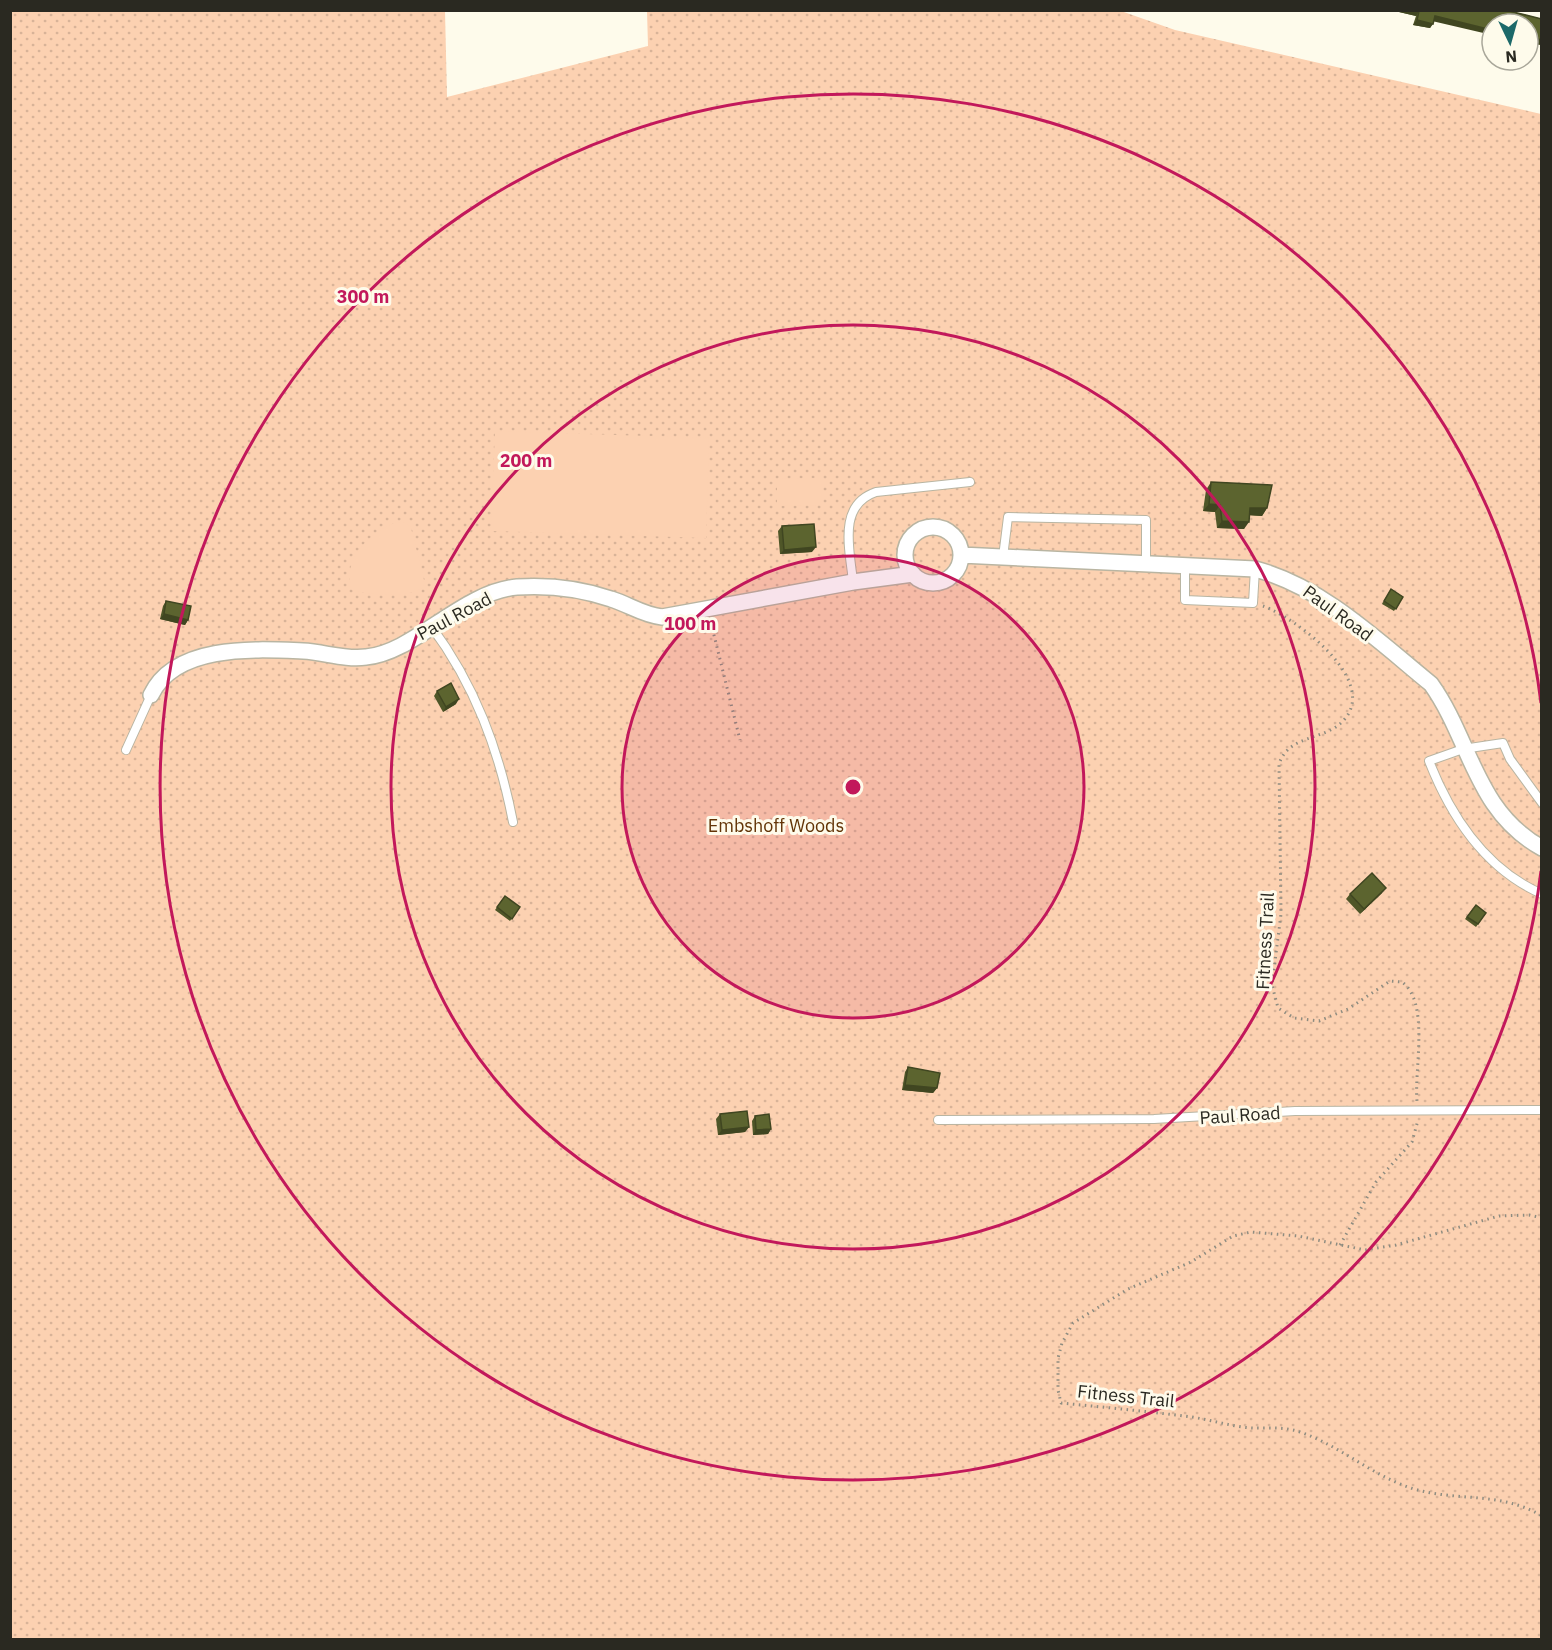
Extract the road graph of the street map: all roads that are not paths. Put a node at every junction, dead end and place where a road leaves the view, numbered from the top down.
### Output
1 (970, 483) dead end
2 (961, 555) junction
3 (1003, 557) junction
4 (1146, 562) junction
5 (1185, 564) junction
6 (1255, 569) junction
7 (913, 574) junction
8 (853, 582) junction
9 (431, 626) junction
10 (151, 694) joint
11 (1463, 749) junction
12 (126, 750) dead end
13 (1542, 803) edge
14 (513, 822) dead end
15 (1542, 848) edge
16 (1542, 894) edge
17 (1542, 1110) edge
18 (938, 1120) dead end

1 - 8 lane
2 - 3 street, Paul Road
2 - 7 street, Paul Road
2 - 7 street
3 - 4 street, Paul Road
3 - 4 lane
4 - 5 street, Paul Road
5 - 6 street, Paul Road
5 - 6 lane
6 - 11 street, Paul Road
7 - 8 street, Paul Road
8 - 9 street, Paul Road
9 - 10 street, Paul Road
9 - 14 lane
10 - 12 lane
11 - 13 lane
11 - 15 street, Paul Road
11 - 16 lane
17 - 18 lane, Paul Road

